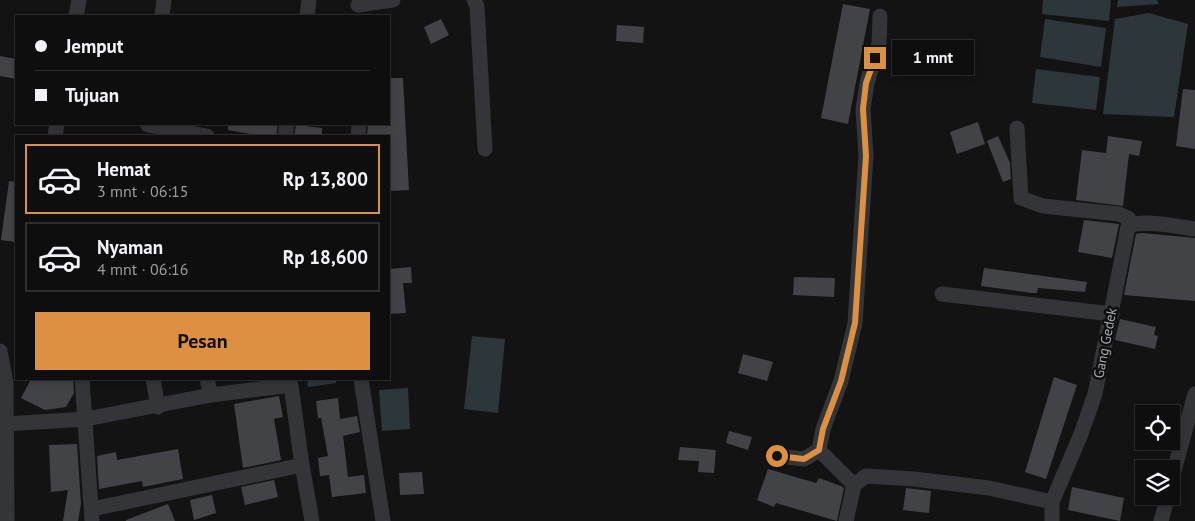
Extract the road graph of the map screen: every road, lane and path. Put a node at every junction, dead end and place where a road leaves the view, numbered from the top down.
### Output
1 (78, 0) edge
2 (164, 0) edge
3 (309, 0) edge
4 (394, 0) edge
5 (474, 0) edge
6 (358, 7) edge
7 (76, 15) edge
8 (162, 15) edge
9 (307, 15) edge
10 (880, 16) dead end
11 (148, 128) edge
12 (1017, 128) dead end
13 (200, 135) edge
14 (485, 149) dead end
15 (1132, 224) junction
16 (1195, 229) edge
17 (942, 294) dead end
18 (1112, 314) junction
19 (0, 351) edge
20 (82, 380) edge
21 (153, 380) edge
22 (207, 380) edge
23 (361, 380) edge
24 (291, 382) edge
25 (3, 384) edge
26 (1195, 394) edge
27 (211, 395) junction
28 (158, 407) junction
29 (86, 419) junction
30 (5, 424) junction
31 (3, 449) edge
32 (819, 450) junction
33 (777, 456) dead end
34 (1177, 460) edge
35 (302, 465) junction
36 (854, 485) junction
37 (1052, 502) junction
38 (1165, 505) edge
39 (92, 515) edge
40 (7, 521) edge
41 (312, 521) edge
42 (383, 521) edge
43 (846, 521) edge
44 (1052, 521) edge
45 (1161, 521) edge

1 - 7 street
2 - 8 street
3 - 9 street
4 - 6 street
5 - 14 street
10 - 32 street
11 - 13 street
12 - 15 street
15 - 16 street
15 - 18 street, Gang Gedek
17 - 18 street
18 - 37 street, Gang Gedek
19 - 25 street
20 - 29 street
21 - 28 street
22 - 27 street
23 - 42 street
24 - 27 street
24 - 35 street
25 - 30 street
26 - 34 street
27 - 28 street
28 - 29 street
29 - 30 street
29 - 39 street
30 - 31 street
31 - 40 street
32 - 33 street
32 - 36 street
35 - 39 street
35 - 41 street
36 - 37 street
36 - 43 street
37 - 44 street, Gang Gedek
38 - 45 street

